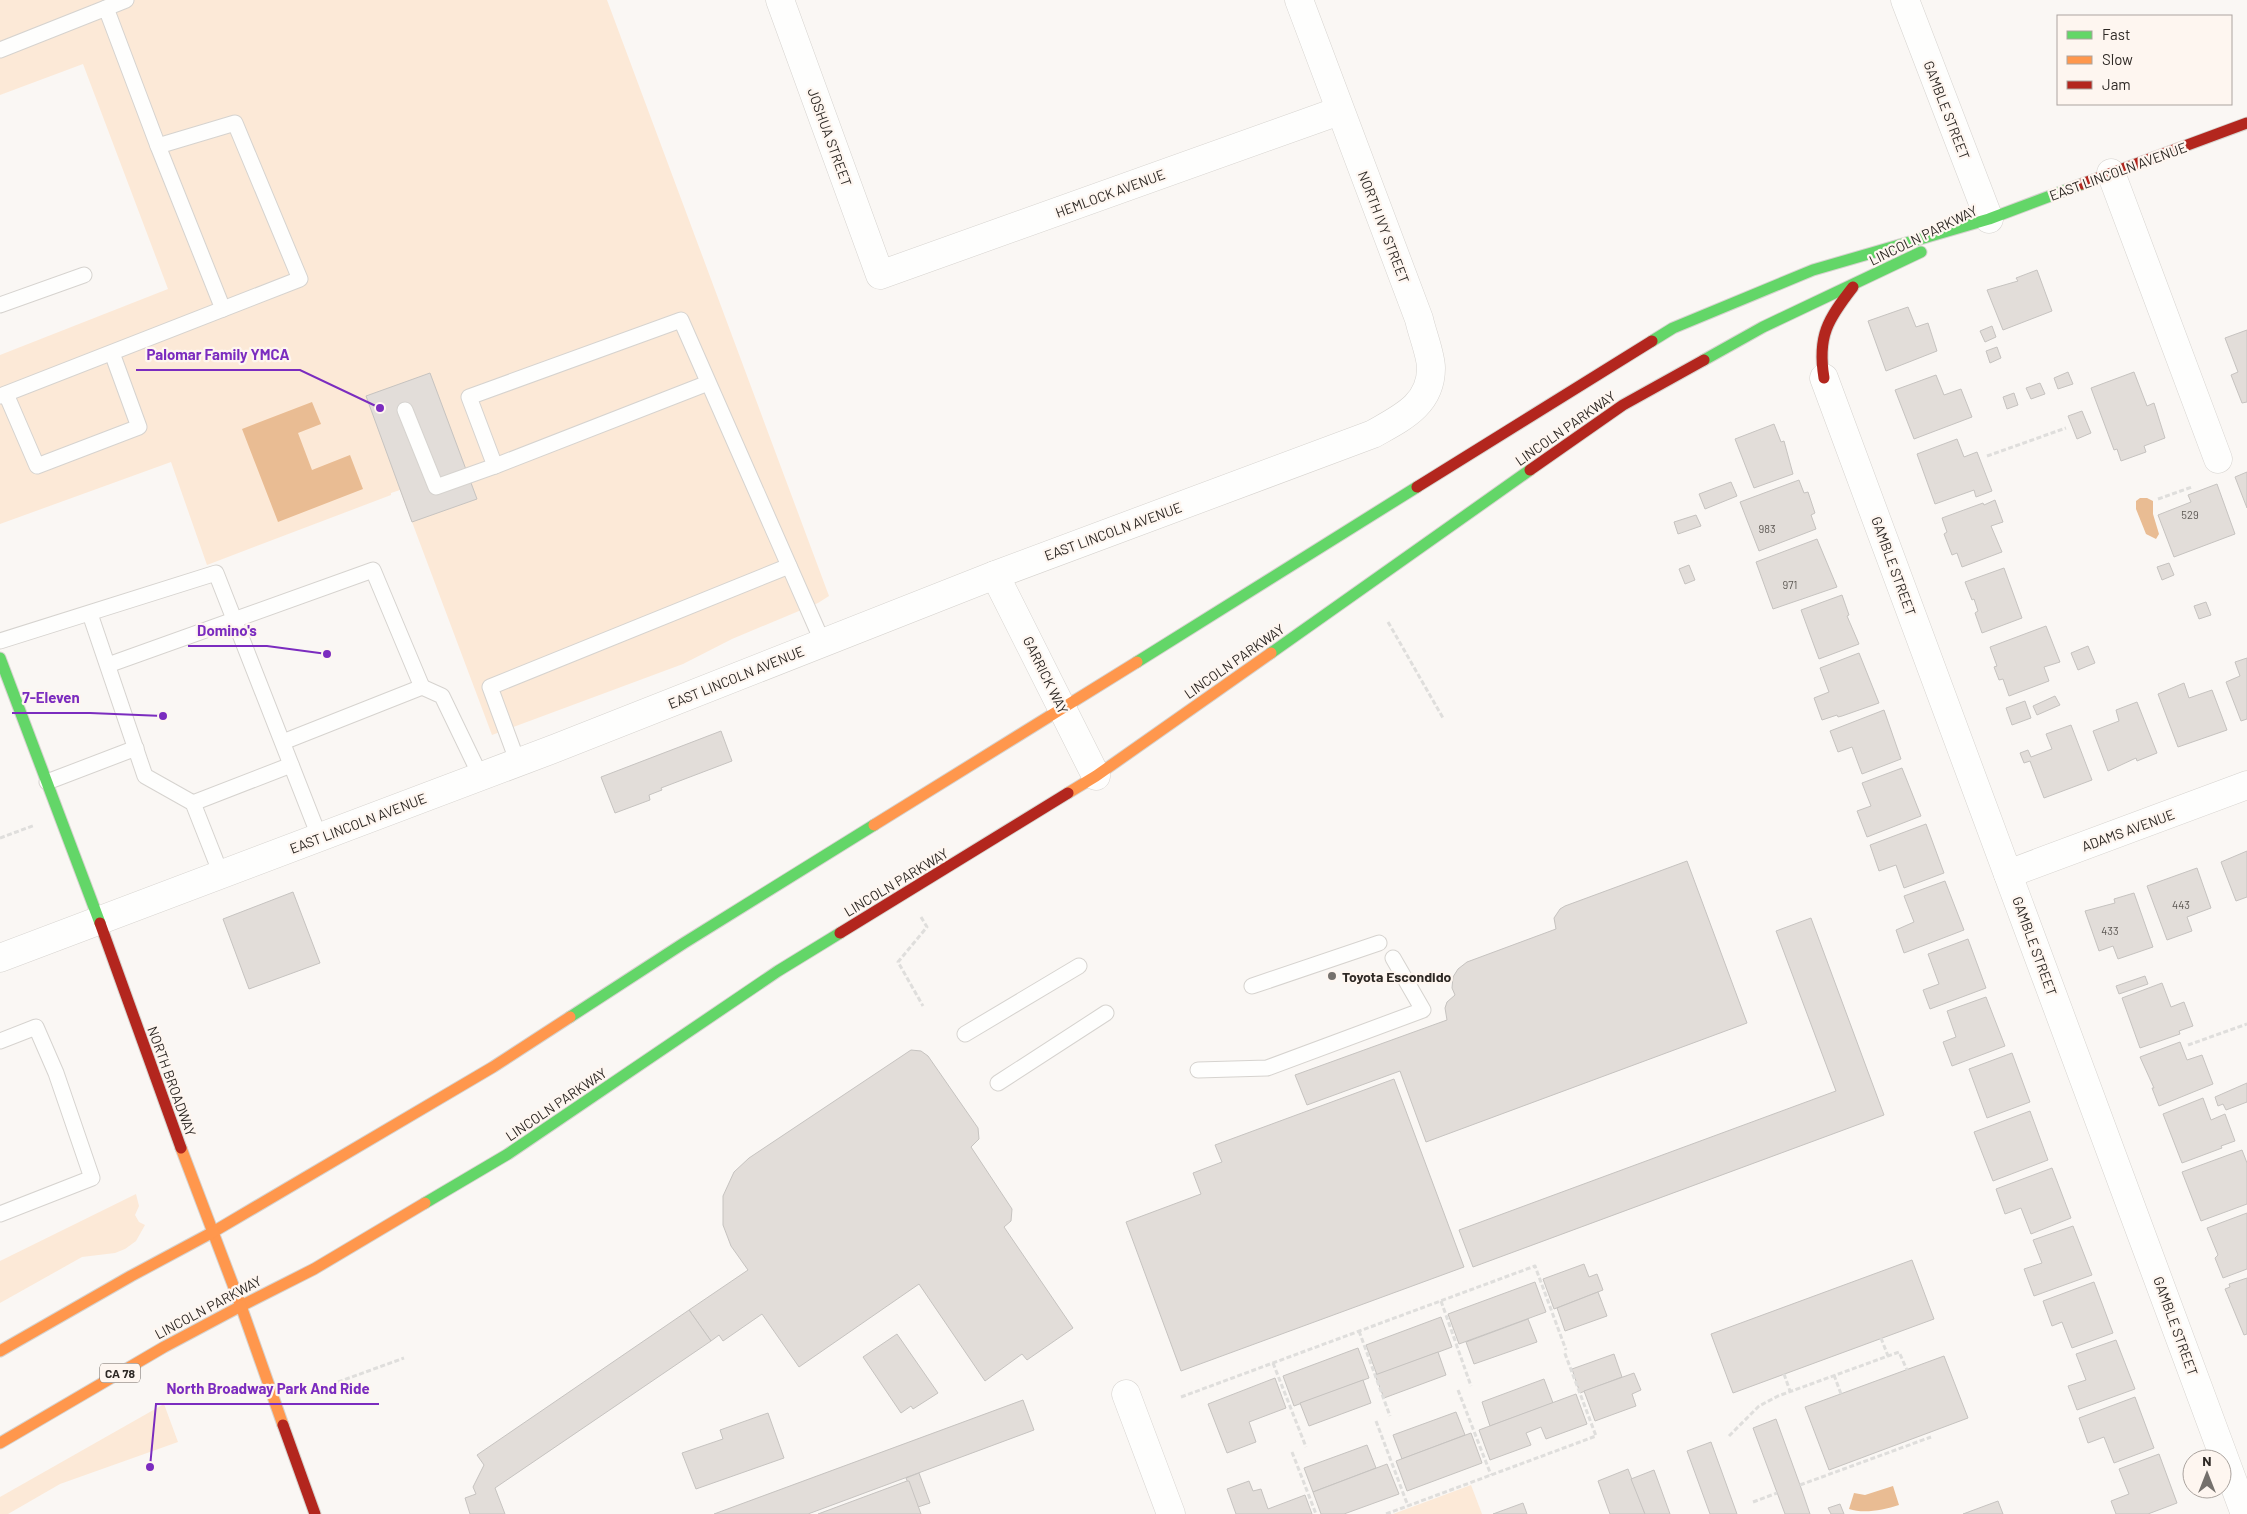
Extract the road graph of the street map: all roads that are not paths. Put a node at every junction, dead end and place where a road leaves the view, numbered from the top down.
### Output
1 (126, 0) edge
2 (780, 0) edge
3 (1299, 0) edge
4 (1905, 0) edge
5 (106, 8) junction
6 (0, 50) edge
7 (1339, 111) junction
8 (2247, 123) edge
9 (158, 146) junction
10 (2112, 173) junction
11 (1989, 219) junction
12 (84, 275) dead end
13 (880, 275) joint
14 (1855, 284) junction
15 (0, 306) edge
16 (223, 309) junction
17 (112, 353) junction
18 (1824, 378) joint
19 (708, 383) junction
20 (3, 395) edge
21 (405, 410) dead end
22 (1374, 434) joint
23 (2218, 460) dead end
24 (494, 466) junction
25 (789, 566) junction
26 (996, 574) junction
27 (90, 614) junction
28 (235, 619) junction
29 (0, 641) edge
30 (823, 643) junction
31 (0, 658) edge
32 (108, 665) junction
33 (422, 687) junction
34 (1063, 709) junction
35 (282, 742) junction
36 (136, 748) junction
37 (518, 763) junction
38 (291, 765) junction
39 (1096, 776) junction
40 (481, 777) junction
41 (47, 782) junction
42 (2247, 785) edge
43 (193, 802) junction
44 (319, 836) junction
45 (221, 874) junction
46 (2008, 874) junction
47 (99, 921) junction
48 (1379, 943) dead end
49 (0, 958) edge
50 (1392, 958) dead end
51 (1079, 966) dead end
52 (1252, 986) dead end
53 (1106, 1013) dead end
54 (965, 1034) dead end
55 (0, 1041) edge
56 (1198, 1070) dead end
57 (998, 1083) dead end
58 (0, 1214) edge
59 (213, 1232) junction
60 (241, 1306) junction
61 (0, 1351) edge
62 (1126, 1394) dead end
63 (0, 1443) edge
64 (1168, 1507) edge
65 (315, 1514) edge
66 (2245, 1514) edge

1 - 5 lane
2 - 13 street, JOSHUA STREET
3 - 7 street, NORTH IVY STREET
4 - 11 street, GAMBLE STREET
5 - 6 lane
5 - 9 lane
7 - 13 street, HEMLOCK AVENUE
7 - 22 street, NORTH IVY STREET
8 - 10 main road, EAST LINCOLN AVENUE
9 - 16 lane
9 - 16 lane
10 - 11 main road, EAST LINCOLN AVENUE
10 - 23 street
11 - 14 main road, LINCOLN PARKWAY
11 - 34 main road, LINCOLN PARKWAY
12 - 15 lane
14 - 18 main road
14 - 39 main road, LINCOLN PARKWAY
16 - 17 lane
17 - 20 lane
17 - 20 lane
18 - 46 street, GAMBLE STREET
19 - 24 lane
19 - 24 lane
19 - 25 lane
21 - 24 lane
22 - 26 street, EAST LINCOLN AVENUE
25 - 30 lane
25 - 37 lane
26 - 30 street, EAST LINCOLN AVENUE
26 - 34 street, GARRICK WAY
27 - 28 lane
27 - 29 lane
27 - 32 lane
28 - 32 lane
28 - 33 lane
28 - 35 lane
30 - 37 street, EAST LINCOLN AVENUE
31 - 41 main road, NORTH BROADWAY
32 - 36 lane
33 - 35 lane
33 - 40 lane
34 - 39 street, GARRICK WAY
34 - 59 main road, LINCOLN PARKWAY
35 - 38 lane
36 - 41 lane
36 - 43 lane
37 - 40 street, EAST LINCOLN AVENUE
38 - 43 lane
38 - 44 lane
39 - 60 main road, LINCOLN PARKWAY
40 - 44 street, EAST LINCOLN AVENUE
41 - 47 main road, NORTH BROADWAY
42 - 46 street, ADAMS AVENUE
43 - 45 lane
44 - 45 street, EAST LINCOLN AVENUE
45 - 47 street, EAST LINCOLN AVENUE
46 - 66 street, GAMBLE STREET
47 - 49 street, EAST LINCOLN AVENUE
47 - 59 main road, NORTH BROADWAY
48 - 52 lane
50 - 56 lane
51 - 54 lane
53 - 57 lane
55 - 58 lane
59 - 60 main road, NORTH BROADWAY
59 - 61 main road, LINCOLN PARKWAY
60 - 63 main road, LINCOLN PARKWAY / CA 78
60 - 65 main road, NORTH BROADWAY
62 - 64 street

